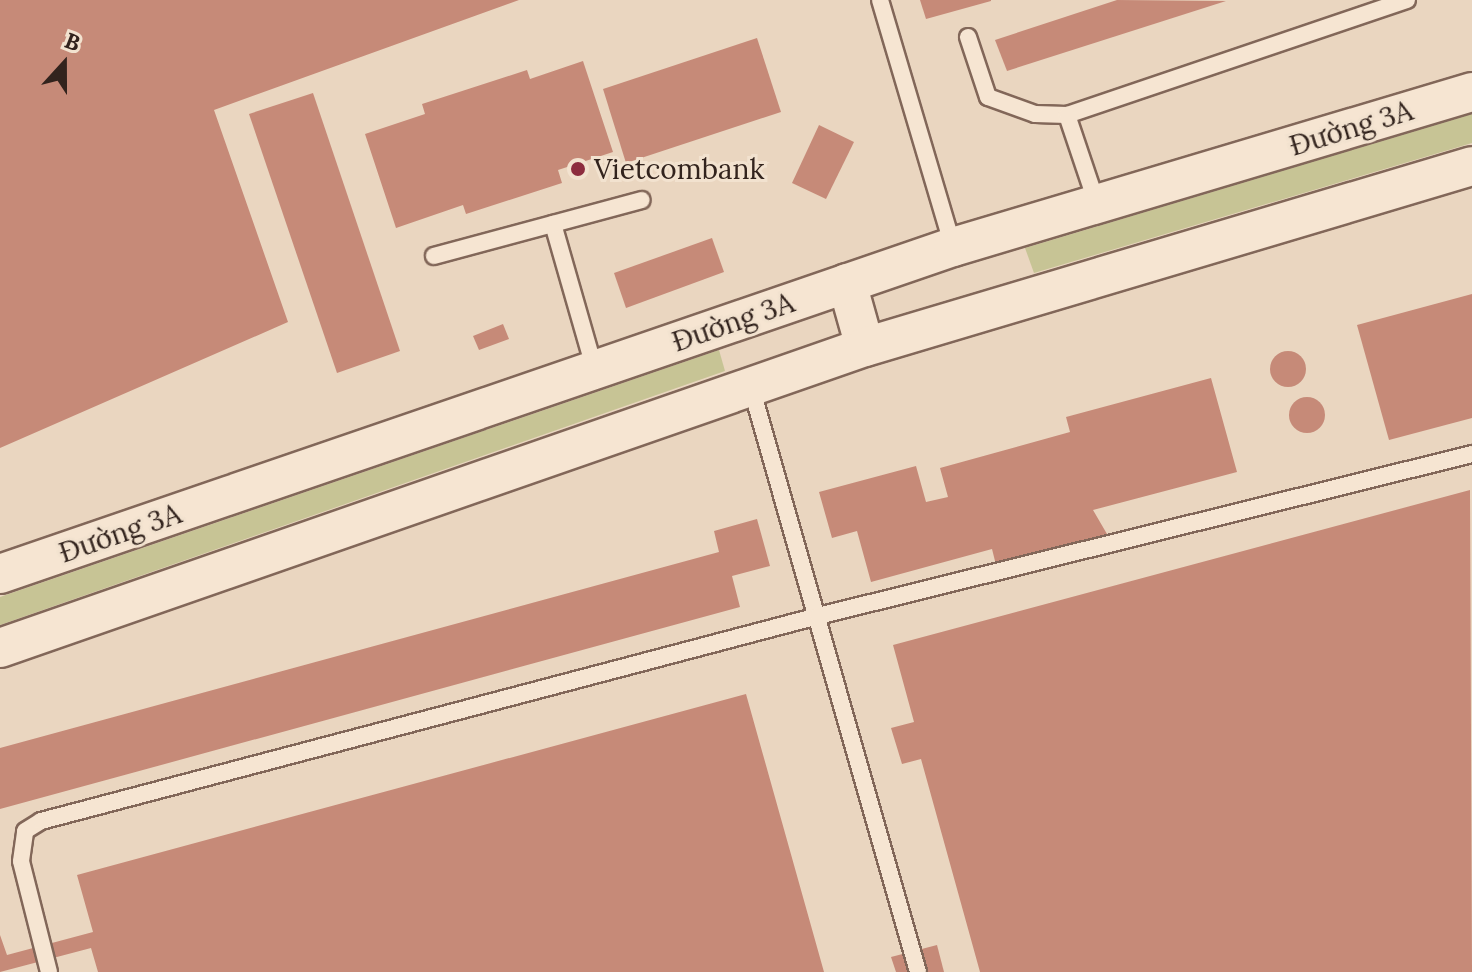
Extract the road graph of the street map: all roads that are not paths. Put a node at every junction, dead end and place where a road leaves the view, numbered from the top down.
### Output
1 (880, 0) edge
2 (1407, 0) edge
3 (968, 37) dead end
4 (1472, 92) edge
5 (1067, 115) junction
6 (1472, 166) edge
7 (642, 200) dead end
8 (1097, 204) junction
9 (553, 224) junction
10 (953, 247) junction
11 (434, 256) dead end
12 (847, 283) junction
13 (865, 347) junction
14 (595, 370) junction
15 (750, 385) junction
16 (1472, 454) edge
17 (0, 574) edge
18 (818, 616) junction
19 (0, 648) edge
20 (49, 972) edge
21 (918, 972) edge

1 - 10 lane
2 - 5 lane
3 - 5 lane
4 - 8 street, Đường 3A
5 - 8 lane
6 - 13 street
7 - 9 lane
8 - 10 street, Đường 3A
9 - 11 lane
9 - 14 lane
10 - 12 street, Đường 3A
12 - 13 street
12 - 14 street, Đường 3A
13 - 15 street
14 - 17 street, Đường 3A
15 - 18 lane
15 - 19 street
16 - 18 lane
18 - 20 lane
18 - 21 lane

